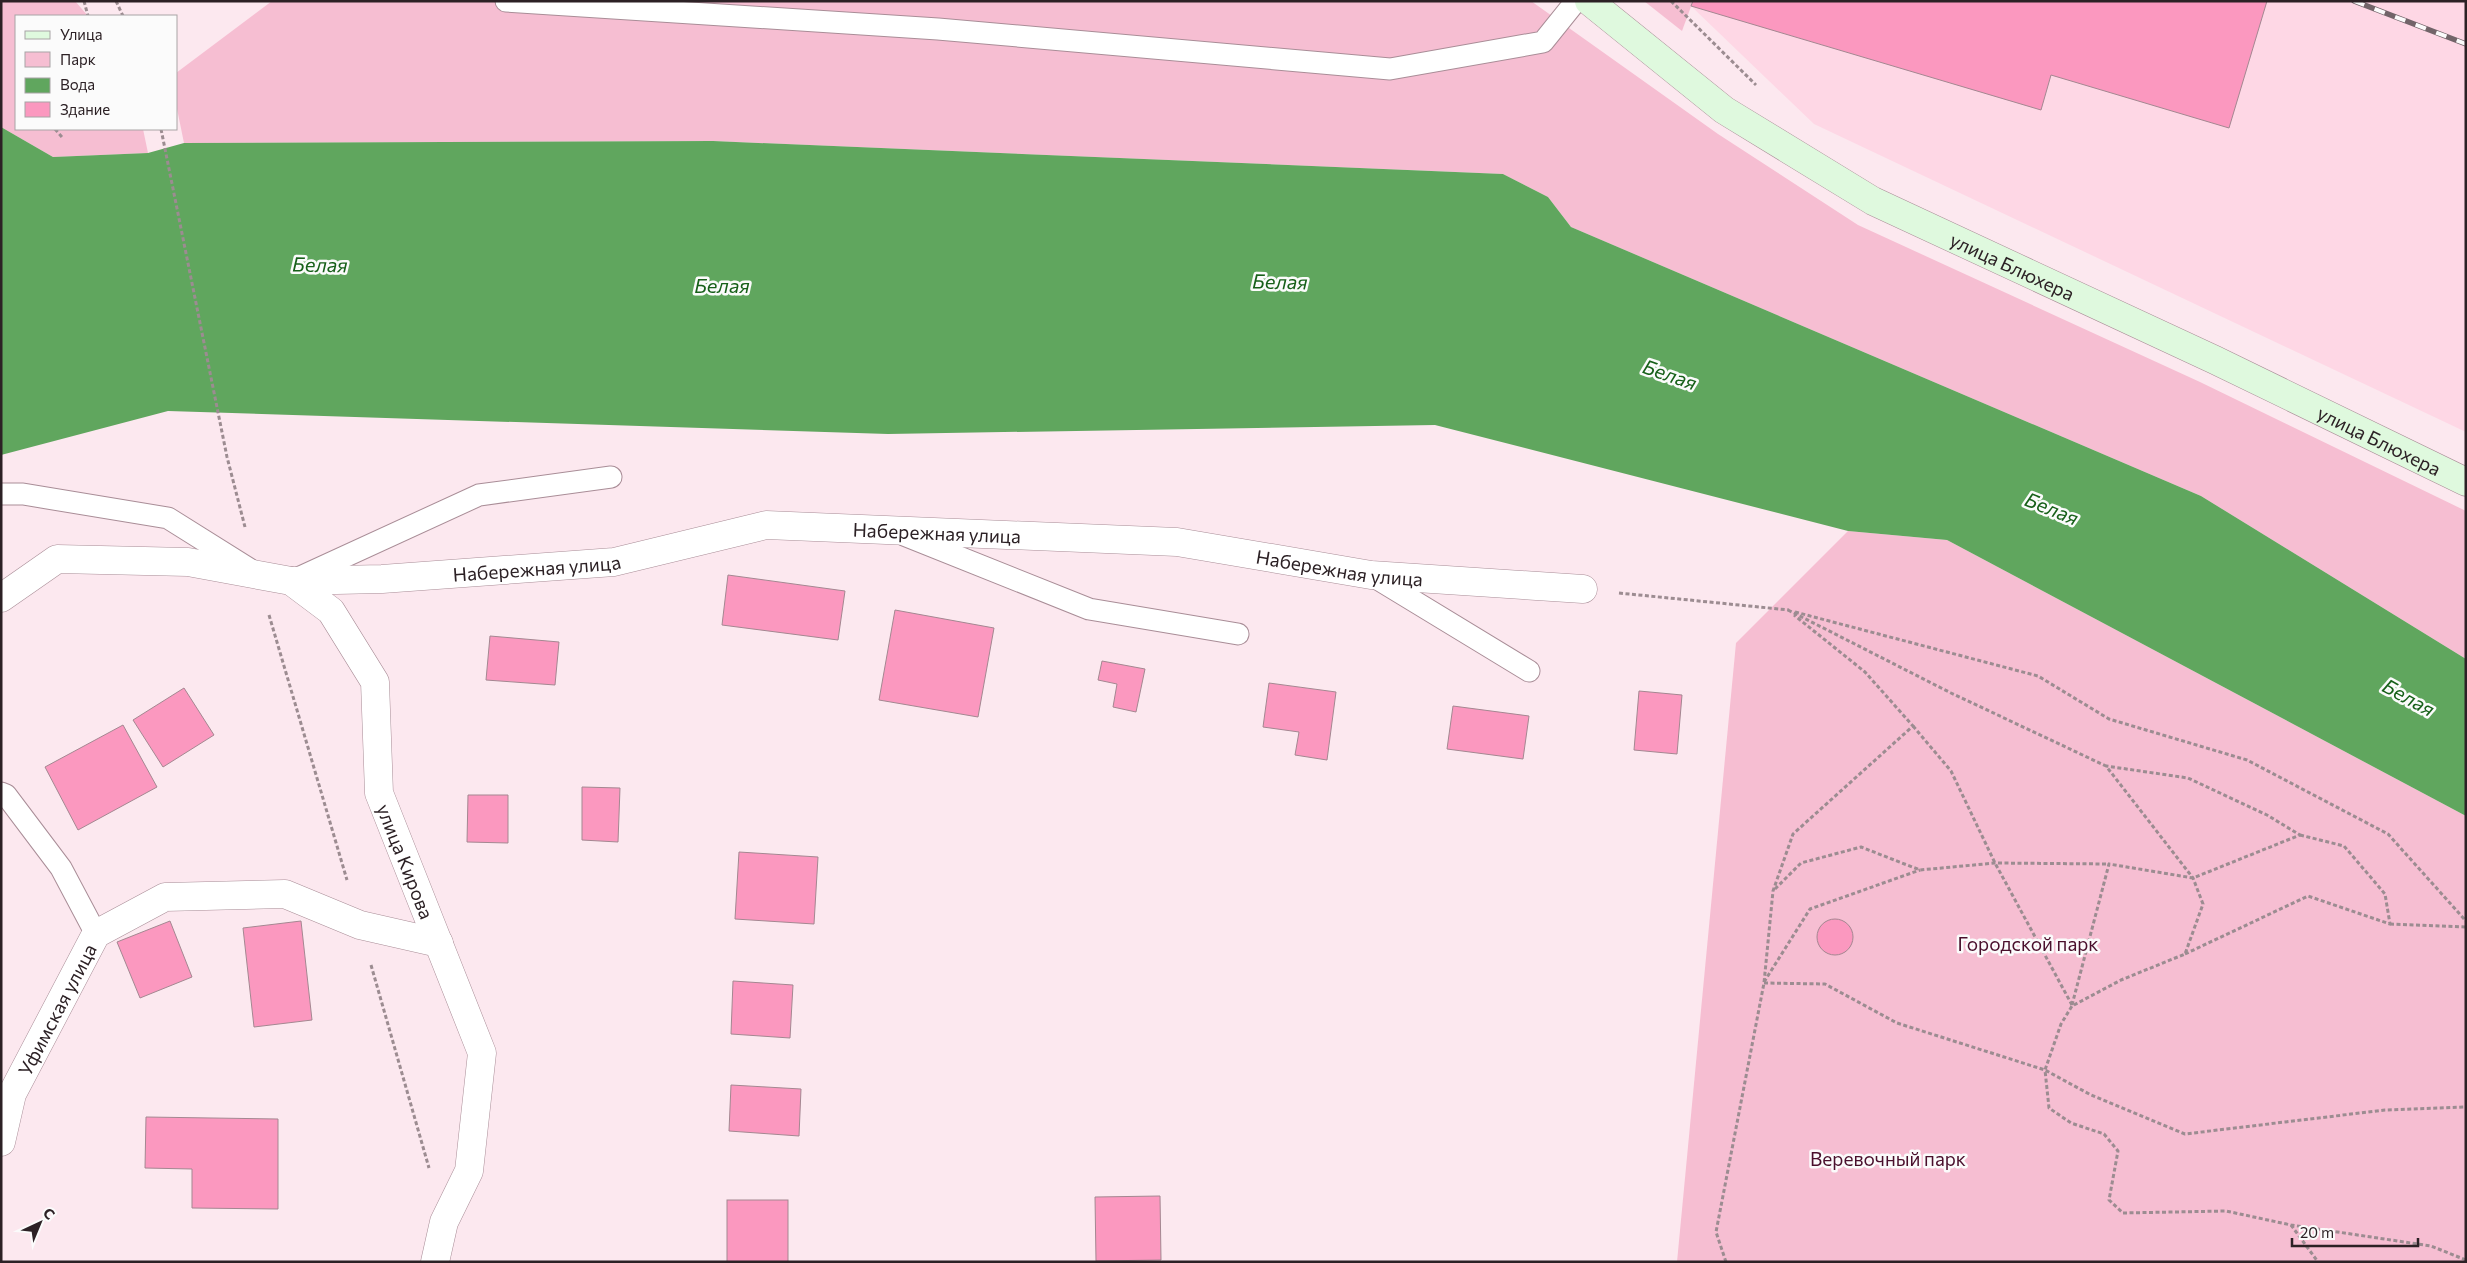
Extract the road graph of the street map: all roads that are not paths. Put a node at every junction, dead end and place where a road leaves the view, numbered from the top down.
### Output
1 (506, 1) edge
2 (1576, 1) edge
3 (1589, 1) edge
4 (611, 476) dead end
5 (2466, 482) edge
6 (1, 494) edge
7 (890, 530) junction
8 (258, 575) junction
9 (1371, 575) junction
10 (292, 581) junction
11 (1583, 589) road end
12 (1, 598) edge
13 (1238, 634) dead end
14 (1529, 671) dead end
15 (1, 793) edge
16 (96, 934) junction
17 (439, 943) junction
18 (1, 1142) edge
19 (435, 1262) edge

1 - 2 lane
3 - 5 main road, улица Блюхера
4 - 10 lane
6 - 8 lane
7 - 9 street, Набережная улица
7 - 10 street, Набережная улица
7 - 13 lane
8 - 10 street, улица Кирова
8 - 12 street, улица Кирова
9 - 11 street, Набережная улица
9 - 14 lane
10 - 17 street, улица Кирова
15 - 16 lane
16 - 17 street, Уфимская улица
16 - 18 street, Уфимская улица
17 - 19 street, улица Кирова

